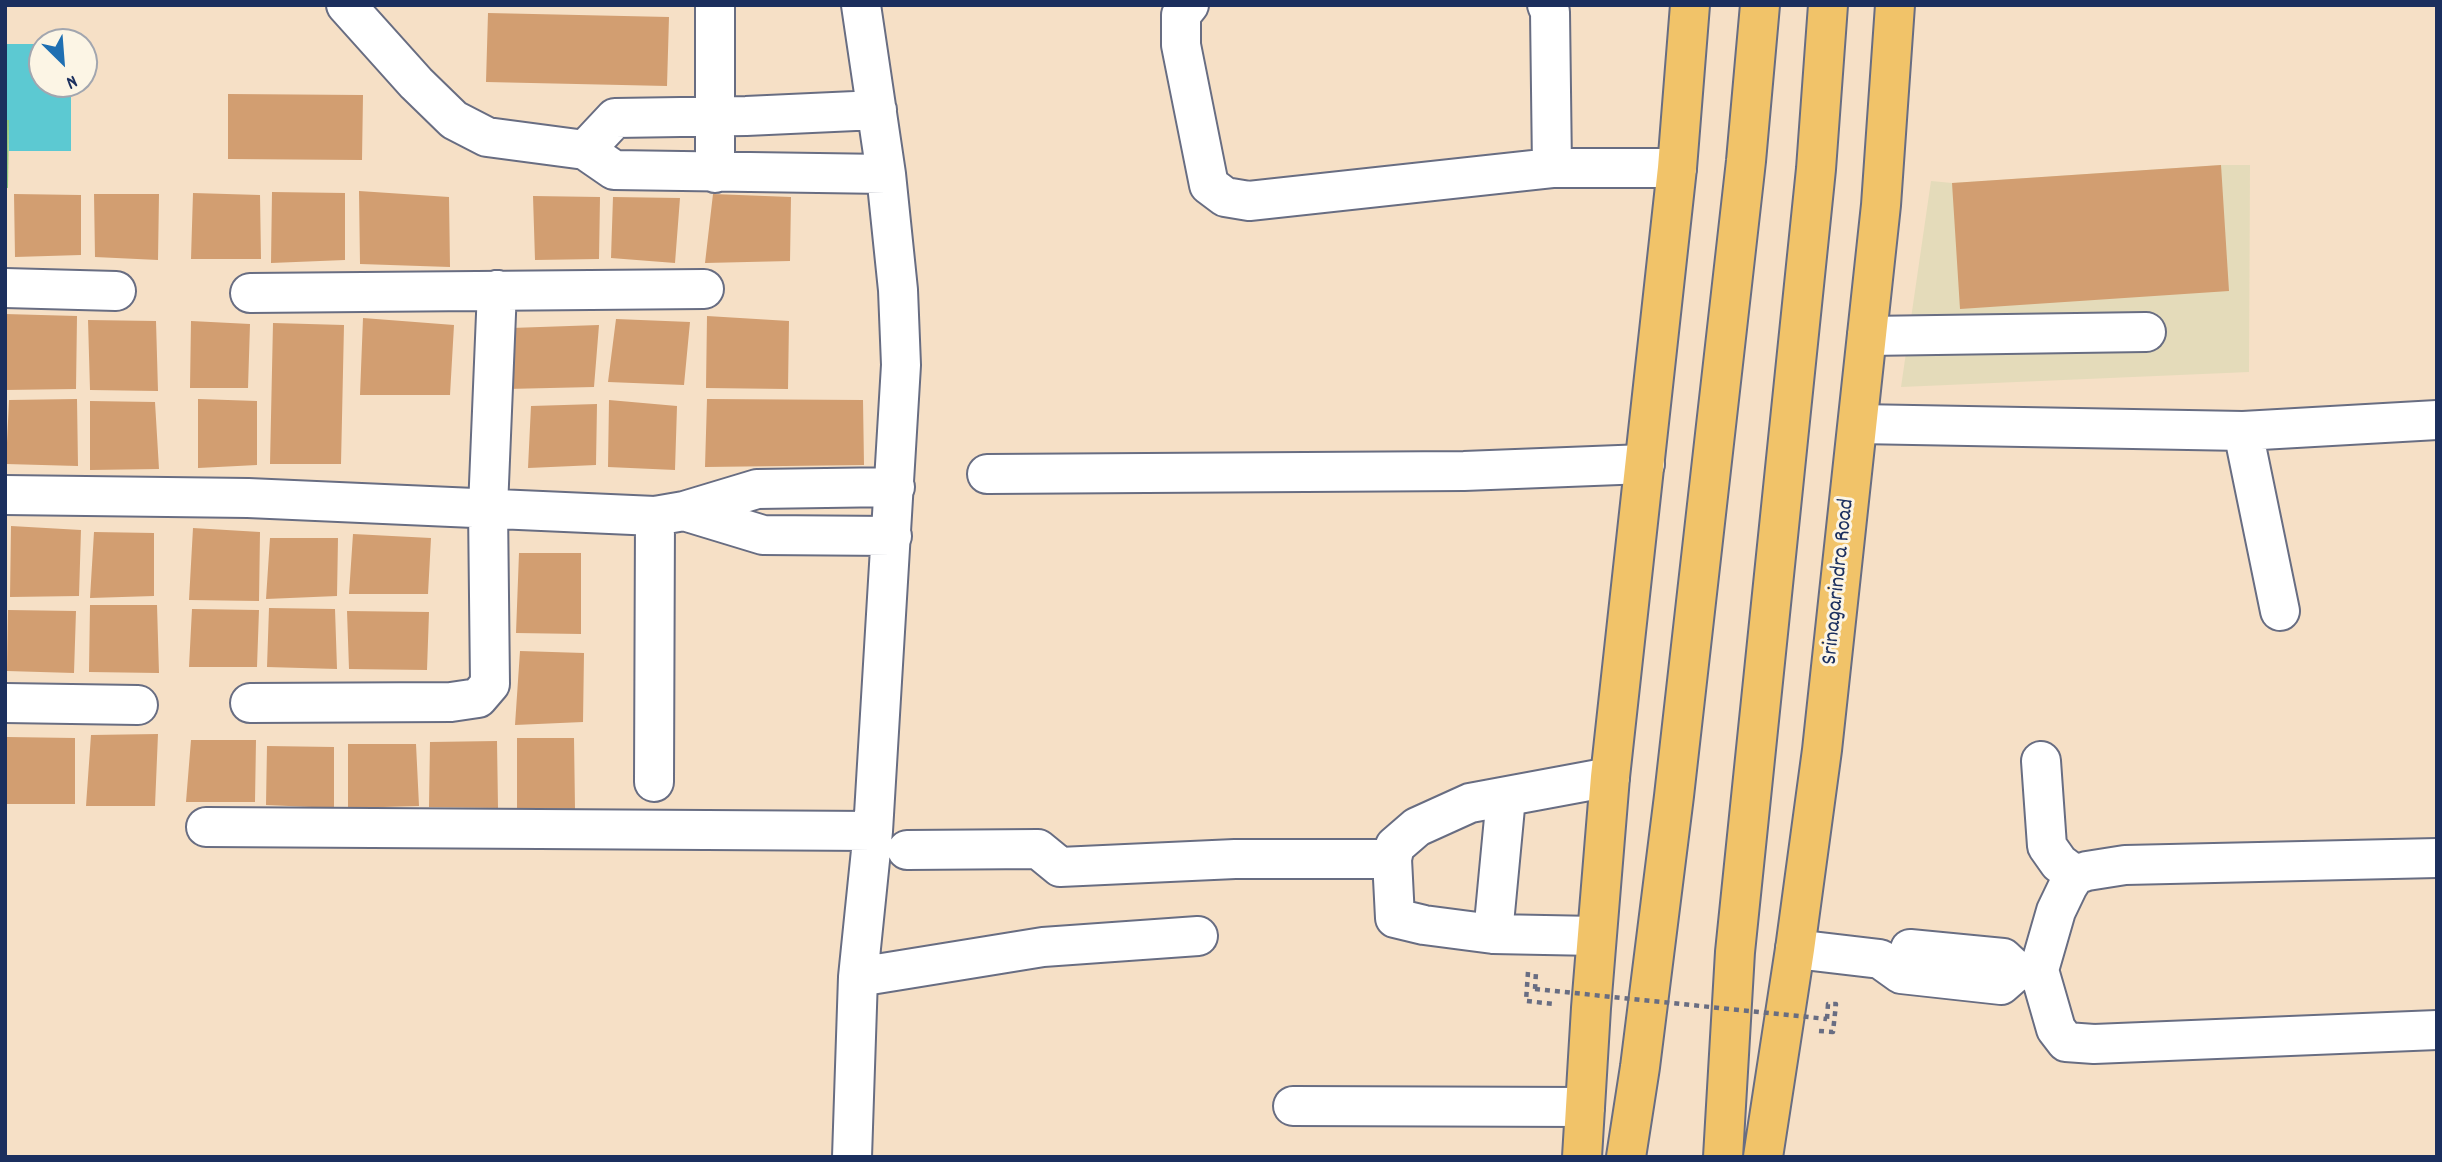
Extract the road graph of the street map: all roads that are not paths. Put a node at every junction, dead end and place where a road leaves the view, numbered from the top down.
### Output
1 (346, 5) edge
2 (716, 5) edge
3 (862, 5) edge
4 (1189, 5) edge
5 (1547, 5) edge
6 (1690, 5) edge
7 (1760, 5) edge
8 (1828, 5) edge
9 (1895, 5) edge
10 (877, 110) junction
11 (713, 117) junction
12 (585, 150) junction
13 (1552, 168) junction
14 (1677, 168) junction
15 (715, 173) junction
16 (886, 174) junction
17 (5, 288) edge
18 (704, 289) dead end
19 (496, 290) junction
20 (116, 291) dead end
21 (250, 293) dead end
22 (2146, 332) dead end
23 (1867, 336) junction
24 (2437, 420) edge
25 (1858, 424) junction
26 (2243, 431) junction
27 (1645, 464) junction
28 (987, 474) dead end
29 (895, 487) junction
30 (5, 495) edge
31 (488, 508) junction
32 (670, 514) junction
33 (892, 536) junction
34 (2280, 611) dead end
35 (5, 703) edge
36 (250, 704) dead end
37 (138, 705) dead end
38 (2041, 761) dead end
39 (1610, 777) junction
40 (654, 782) dead end
41 (1506, 797) junction
42 (206, 827) dead end
43 (873, 831) junction
44 (907, 850) dead end
45 (2437, 858) edge
46 (1392, 859) junction
47 (2075, 875) junction
48 (1493, 934) junction
49 (1198, 936) dead end
50 (1596, 936) junction
51 (1795, 949) junction
52 (2028, 971) junction
53 (858, 977) junction
54 (2437, 1030) edge
55 (1293, 1106) dead end
56 (1585, 1107) junction
57 (852, 1157) edge
58 (1582, 1157) edge
59 (1626, 1157) edge
60 (1723, 1157) edge
61 (1763, 1157) edge

1 - 12 street
2 - 11 street
3 - 10 street
4 - 13 street
5 - 13 street
6 - 14 main road
7 - 59 main road
8 - 60 main road
9 - 23 main road, Srinagarindra Road
10 - 11 street
10 - 16 street
11 - 12 street
11 - 15 street
12 - 15 street
13 - 14 street
14 - 27 main road
15 - 16 street
16 - 29 street
17 - 20 street
18 - 19 street
19 - 21 street
19 - 31 street
22 - 23 street
23 - 25 main road, Srinagarindra Road
24 - 26 street
25 - 26 street
25 - 51 main road, Srinagarindra Road
26 - 34 street
27 - 28 street
27 - 39 main road
29 - 32 street
29 - 33 street
30 - 31 street
31 - 32 street
31 - 36 street
32 - 33 street
32 - 40 street
33 - 43 street
35 - 37 street
38 - 47 street
39 - 41 street
39 - 50 main road
41 - 46 street
41 - 48 street
42 - 43 street
43 - 53 street
44 - 46 street
45 - 47 street
46 - 48 street
47 - 52 street
48 - 50 street
49 - 53 street
50 - 56 main road
51 - 52 street
51 - 61 main road, Srinagarindra Road
52 - 54 street
53 - 57 street
55 - 56 street
56 - 58 main road

